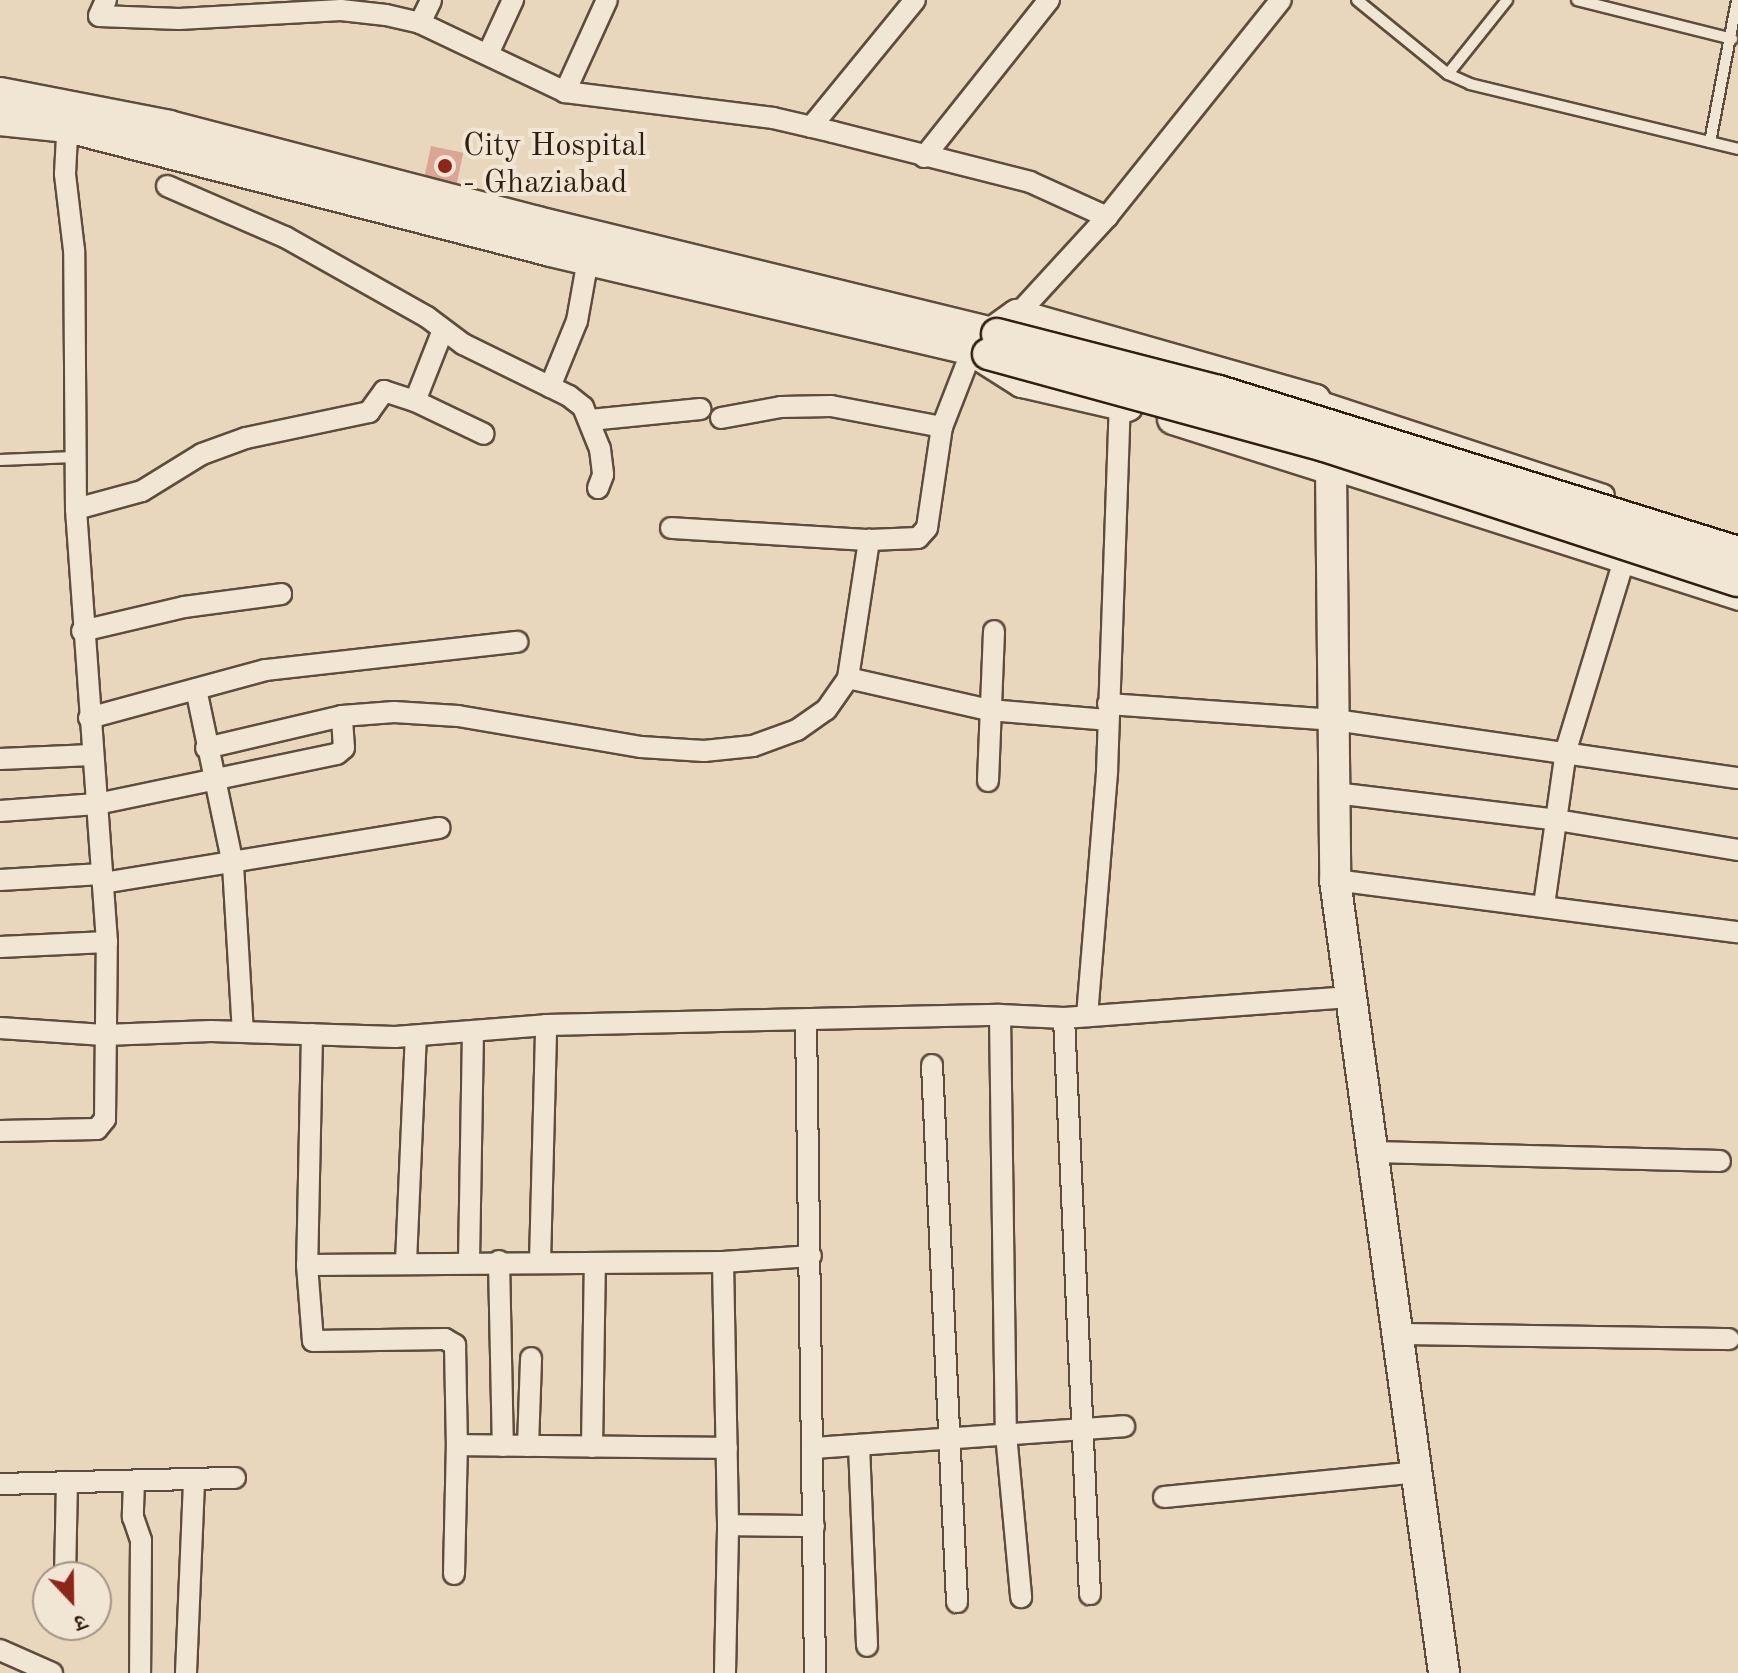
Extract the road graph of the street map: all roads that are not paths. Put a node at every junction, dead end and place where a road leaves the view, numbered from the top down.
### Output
1 (106, 0) edge
2 (431, 0) edge
3 (513, 0) edge
4 (607, 0) edge
5 (915, 0) edge
6 (1049, 0) edge
7 (1281, 0) edge
8 (1357, 0) edge
9 (1507, 0) edge
10 (1577, 0) edge
11 (1737, 0) edge
12 (343, 5) edge
13 (269, 7) edge
14 (190, 9) edge
15 (420, 23) junction
16 (1732, 39) junction
17 (488, 54) junction
18 (1448, 74) junction
19 (565, 92) junction
20 (0, 93) edge
21 (68, 115) junction
22 (0, 120) edge
23 (811, 127) junction
24 (1710, 142) junction
25 (1738, 149) edge
26 (924, 157) junction
27 (167, 186) dead end
28 (1107, 217) junction
29 (588, 259) junction
30 (443, 330) junction
31 (993, 337) junction
32 (550, 387) junction
33 (1315, 400) junction
34 (415, 401) junction
35 (1120, 404) junction
36 (700, 409) dead end
37 (721, 418) dead end
38 (590, 420) junction
39 (942, 427) junction
40 (484, 434) dead end
41 (74, 457) junction
42 (0, 460) edge
43 (1331, 469) junction
44 (598, 488) dead end
45 (1630, 504) dead end
46 (76, 509) junction
47 (671, 528) dead end
48 (869, 540) junction
49 (1738, 552) edge
50 (1623, 563) junction
51 (1738, 581) edge
52 (281, 594) dead end
53 (1738, 600) edge
54 (82, 631) junction
55 (994, 631) dead end
56 (517, 642) dead end
57 (848, 678) junction
58 (196, 689) junction
59 (989, 710) junction
60 (1108, 712) junction
61 (342, 716) junction
62 (89, 718) junction
63 (1335, 720) junction
64 (206, 748) junction
65 (1566, 750) junction
66 (92, 755) junction
67 (0, 759) edge
68 (1738, 778) edge
69 (214, 779) junction
70 (988, 781) dead end
71 (1335, 793) junction
72 (97, 804) junction
73 (0, 811) edge
74 (1557, 820) junction
75 (440, 828) dead end
76 (1738, 850) edge
77 (233, 865) junction
78 (102, 879) junction
79 (0, 880) edge
80 (1335, 880) junction
81 (1544, 905) junction
82 (1738, 932) edge
83 (107, 942) junction
84 (0, 947) edge
85 (1350, 997) junction
86 (1000, 1015) junction
87 (1087, 1016) junction
88 (1064, 1018) junction
89 (806, 1020) junction
90 (546, 1025) junction
91 (0, 1028) edge
92 (243, 1032) junction
93 (473, 1032) junction
94 (312, 1034) junction
95 (104, 1035) junction
96 (416, 1036) junction
97 (932, 1065) dead end
98 (0, 1131) edge
99 (1375, 1152) junction
100 (1720, 1161) dead end
101 (811, 1256) junction
102 (469, 1261) junction
103 (499, 1261) junction
104 (406, 1262) junction
105 (540, 1262) junction
106 (723, 1262) junction
107 (595, 1263) junction
108 (307, 1265) junction
109 (1399, 1334) junction
110 (1729, 1339) dead end
111 (531, 1358) dead end
112 (1124, 1426) dead end
113 (1082, 1429) junction
114 (1006, 1434) junction
115 (945, 1436) junction
116 (457, 1445) junction
117 (859, 1445) junction
118 (503, 1446) junction
119 (528, 1446) junction
120 (592, 1447) junction
121 (727, 1448) junction
122 (813, 1448) junction
123 (1419, 1472) junction
124 (235, 1478) dead end
125 (194, 1479) junction
126 (134, 1481) junction
127 (67, 1482) junction
128 (0, 1484) edge
129 (1164, 1497) dead end
130 (728, 1525) junction
131 (814, 1526) junction
132 (65, 1561) edge
133 (454, 1574) dead end
134 (1090, 1594) dead end
135 (1021, 1597) dead end
136 (957, 1602) dead end
137 (867, 1646) dead end
138 (0, 1650) edge
139 (45, 1671) edge
140 (140, 1673) edge
141 (186, 1673) edge
142 (725, 1673) edge
143 (815, 1673) edge
144 (1444, 1673) edge

1 - 14 street
2 - 15 street
3 - 17 street
4 - 19 street
5 - 23 street
6 - 26 street
7 - 28 street
8 - 18 lane
9 - 18 lane
10 - 16 lane
11 - 16 lane
12 - 13 street
12 - 15 street
13 - 14 street
15 - 17 street
16 - 24 lane
17 - 19 street
18 - 24 lane
19 - 23 street
20 - 21 main road
21 - 22 main road
21 - 29 main road
21 - 31 main road
21 - 41 street
23 - 26 street
24 - 25 lane
26 - 28 street
27 - 30 street
28 - 31 street
29 - 31 main road
29 - 32 street
30 - 32 street
30 - 34 street
31 - 33 main road
31 - 35 main road
31 - 39 street
31 - 49 main road, bridge
31 - 51 main road, bridge
32 - 38 street
33 - 43 main road
33 - 45 street
34 - 40 street
34 - 46 street
35 - 43 main road
35 - 60 street
36 - 38 street
37 - 39 street
38 - 44 street
39 - 48 street
41 - 42 lane
41 - 46 street
43 - 50 street
43 - 63 main road
46 - 54 street
47 - 48 street
48 - 57 street
50 - 53 street
50 - 65 street
52 - 54 street
54 - 62 street
55 - 59 street
56 - 58 street
57 - 59 street
57 - 61 street
58 - 62 street
58 - 64 street
59 - 60 street
59 - 70 street
60 - 63 street
60 - 87 street
61 - 64 street
61 - 69 street
62 - 66 street
63 - 65 street
63 - 71 main road
64 - 69 street
65 - 68 street
65 - 74 street
66 - 67 street
66 - 72 street
69 - 72 street
69 - 77 street
71 - 74 street
71 - 80 main road
72 - 73 street
72 - 78 street
74 - 76 street
74 - 81 street
75 - 77 street
77 - 78 street
77 - 92 street
78 - 79 street
78 - 83 street
80 - 81 street
80 - 85 main road
81 - 82 street
83 - 84 street
83 - 95 street
85 - 87 street
85 - 99 main road
86 - 88 street
86 - 89 street
86 - 114 street
87 - 88 street
88 - 113 street
89 - 90 street
89 - 101 street
90 - 93 street
90 - 105 street
91 - 95 street
92 - 94 street
92 - 95 street
93 - 96 street
93 - 102 street
94 - 96 street
94 - 108 street
95 - 98 street
96 - 104 street
97 - 115 street
99 - 100 street
99 - 109 main road
101 - 106 street
101 - 122 street
102 - 103 street
102 - 104 street
103 - 105 street
103 - 118 street
104 - 108 street
105 - 107 street
106 - 107 street
106 - 121 street
107 - 120 street
108 - 116 street
109 - 110 street
109 - 123 main road
111 - 119 street
112 - 113 street
113 - 114 street
113 - 134 street
114 - 115 street
114 - 135 street
115 - 117 street
115 - 136 street
116 - 118 street
116 - 133 street
117 - 122 street
117 - 137 street
118 - 119 street
119 - 120 street
120 - 121 street
121 - 130 street
122 - 131 street
123 - 129 street
123 - 144 main road
124 - 125 street
125 - 126 street
125 - 141 street
126 - 127 street
126 - 140 street
127 - 128 street
127 - 132 street
130 - 131 street
130 - 142 street
131 - 143 street
138 - 139 street

